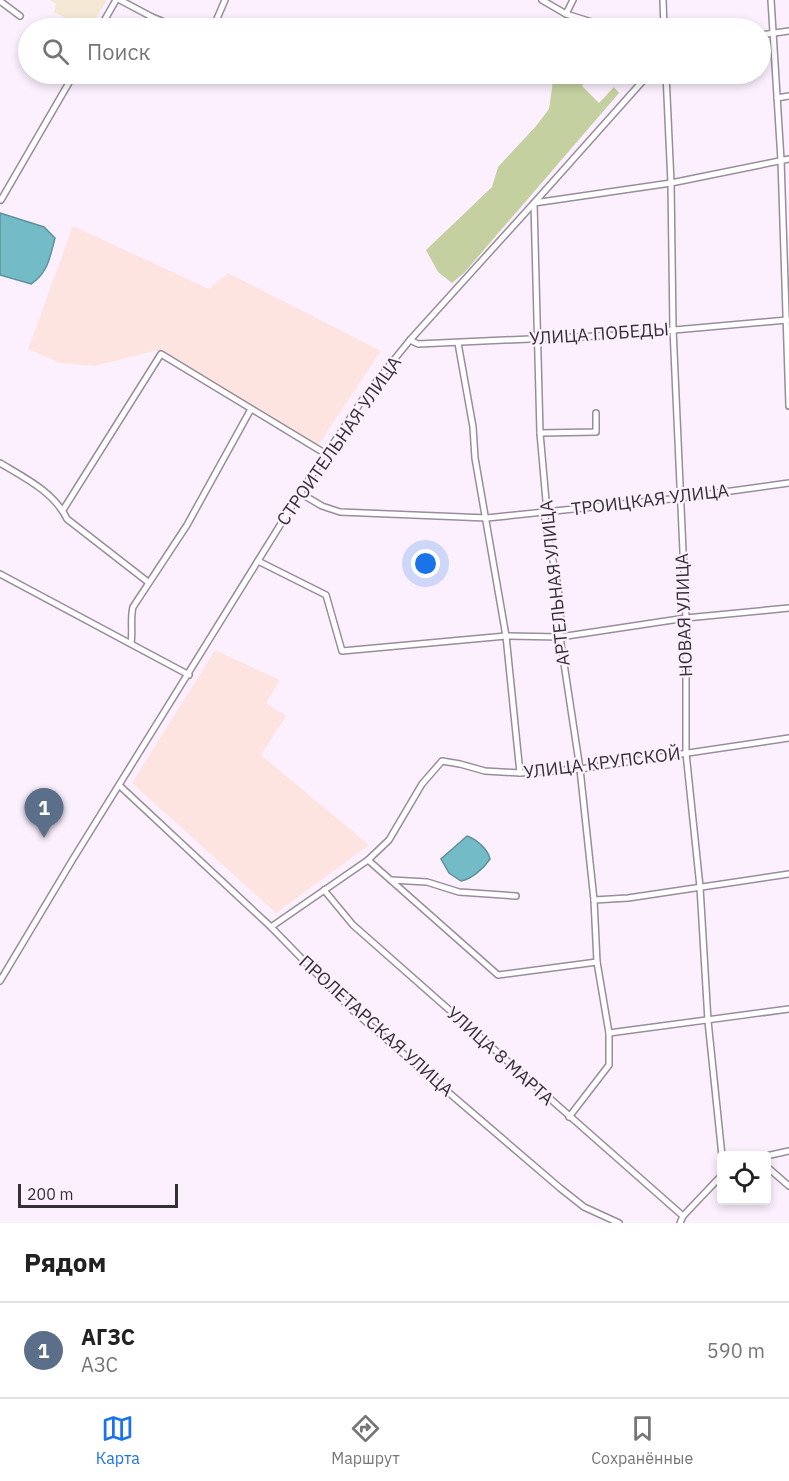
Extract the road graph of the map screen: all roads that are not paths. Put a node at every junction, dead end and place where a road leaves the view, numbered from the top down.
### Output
1 (118, 0) edge
2 (225, 0) edge
3 (542, 0) edge
4 (573, 0) edge
5 (663, 0) edge
6 (771, 0) edge
7 (0, 1) edge
8 (566, 14) junction
9 (20, 16) dead end
10 (106, 18) edge
11 (154, 18) edge
12 (217, 18) edge
13 (579, 18) edge
14 (664, 18) edge
15 (789, 31) edge
16 (773, 33) junction
17 (68, 84) edge
18 (640, 84) edge
19 (666, 84) edge
20 (789, 96) edge
21 (777, 98) junction
22 (789, 159) edge
23 (781, 160) junction
24 (671, 183) junction
25 (1, 200) edge
26 (534, 204) junction
27 (787, 320) edge
28 (673, 329) junction
29 (538, 338) junction
30 (410, 340) junction
31 (458, 343) junction
32 (789, 406) edge
33 (251, 409) junction
34 (596, 413) dead end
35 (540, 433) junction
36 (326, 454) junction
37 (0, 463) edge
38 (789, 483) edge
39 (300, 493) junction
40 (680, 498) junction
41 (63, 510) junction
42 (547, 512) junction
43 (487, 518) junction
44 (258, 561) junction
45 (0, 574) edge
46 (148, 582) junction
47 (789, 608) edge
48 (686, 618) junction
49 (506, 636) junction
50 (560, 637) junction
51 (131, 643) junction
52 (189, 675) junction
53 (789, 738) edge
54 (686, 753) junction
55 (580, 769) junction
56 (520, 773) junction
57 (120, 786) junction
58 (368, 860) junction
59 (789, 874) edge
60 (391, 880) junction
61 (700, 887) junction
62 (324, 890) junction
63 (516, 896) dead end
64 (594, 900) junction
65 (271, 927) junction
66 (597, 962) junction
67 (0, 981) edge
68 (789, 1009) edge
69 (708, 1021) junction
70 (609, 1033) junction
71 (569, 1117) junction
72 (721, 1151) edge
73 (789, 1151) edge
74 (771, 1155) edge
75 (771, 1170) edge
76 (717, 1180) edge
77 (789, 1186) edge
78 (684, 1216) junction
79 (619, 1223) edge
80 (680, 1223) edge

1 - 10 street
1 - 11 street
2 - 12 street
3 - 8 street
4 - 8 street
5 - 14 street
6 - 16 street
7 - 9 street
8 - 13 street
15 - 16 street
16 - 21 street
17 - 25 street
18 - 26 street, СТРОИТЕЛЬНАЯ УЛИЦА
19 - 24 street, НОВАЯ УЛИЦА
20 - 21 street
21 - 23 street
22 - 23 street
23 - 24 street
23 - 27 street
24 - 26 street
24 - 28 street, НОВАЯ УЛИЦА
26 - 29 street, АРТЕЛЬНАЯ УЛИЦА
26 - 30 street, СТРОИТЕЛЬНАЯ УЛИЦА
27 - 28 street, УЛИЦА ПОБЕДЫ
27 - 32 street
28 - 29 street, УЛИЦА ПОБЕДЫ
28 - 40 street, НОВАЯ УЛИЦА
29 - 31 street, УЛИЦА ПОБЕДЫ
29 - 35 street, АРТЕЛЬНАЯ УЛИЦА
30 - 31 street, УЛИЦА ПОБЕДЫ
30 - 36 street, СТРОИТЕЛЬНАЯ УЛИЦА
31 - 43 street
33 - 36 street
33 - 41 street
33 - 46 street
34 - 35 street
35 - 42 street, АРТЕЛЬНАЯ УЛИЦА
36 - 39 street, СТРОИТЕЛЬНАЯ УЛИЦА
37 - 41 street
38 - 40 street, ТРОИЦКАЯ УЛИЦА
39 - 43 street, ТРОИЦКАЯ УЛИЦА
39 - 44 street, СТРОИТЕЛЬНАЯ УЛИЦА
40 - 42 street, ТРОИЦКАЯ УЛИЦА
40 - 48 street, НОВАЯ УЛИЦА
41 - 46 street
42 - 43 street, ТРОИЦКАЯ УЛИЦА
42 - 50 street, АРТЕЛЬНАЯ УЛИЦА
43 - 49 street
44 - 49 street
44 - 52 street, СТРОИТЕЛЬНАЯ УЛИЦА
45 - 51 street
46 - 51 street
47 - 48 street
48 - 50 street
48 - 54 street, НОВАЯ УЛИЦА
49 - 50 street
49 - 56 street
50 - 55 street, АРТЕЛЬНАЯ УЛИЦА
51 - 52 street
52 - 57 street, СТРОИТЕЛЬНАЯ УЛИЦА
53 - 54 street, УЛИЦА КРУПСКОЙ
54 - 55 street, УЛИЦА КРУПСКОЙ
54 - 61 street, НОВАЯ УЛИЦА
55 - 56 street, УЛИЦА КРУПСКОЙ
55 - 64 street, АРТЕЛЬНАЯ УЛИЦА
56 - 58 street, УЛИЦА КРУПСКОЙ
57 - 65 street, ПРОЛЕТАРСКАЯ УЛИЦА
57 - 67 street, СТРОИТЕЛЬНАЯ УЛИЦА
58 - 60 street
58 - 62 street, УЛИЦА КРУПСКОЙ
59 - 61 street
60 - 63 street
60 - 66 street
61 - 64 street
61 - 69 street, НОВАЯ УЛИЦА
62 - 65 street, УЛИЦА КРУПСКОЙ
62 - 71 street, УЛИЦА 8 МАРТА
64 - 66 street, АРТЕЛЬНАЯ УЛИЦА
65 - 79 street, ПРОЛЕТАРСКАЯ УЛИЦА
66 - 70 street, АРТЕЛЬНАЯ УЛИЦА
68 - 69 street
69 - 70 street
69 - 72 street, НОВАЯ УЛИЦА
70 - 71 street, АРТЕЛЬНАЯ УЛИЦА
71 - 78 street, УЛИЦА 8 МАРТА
73 - 74 street
75 - 77 street
76 - 78 street
78 - 80 street

